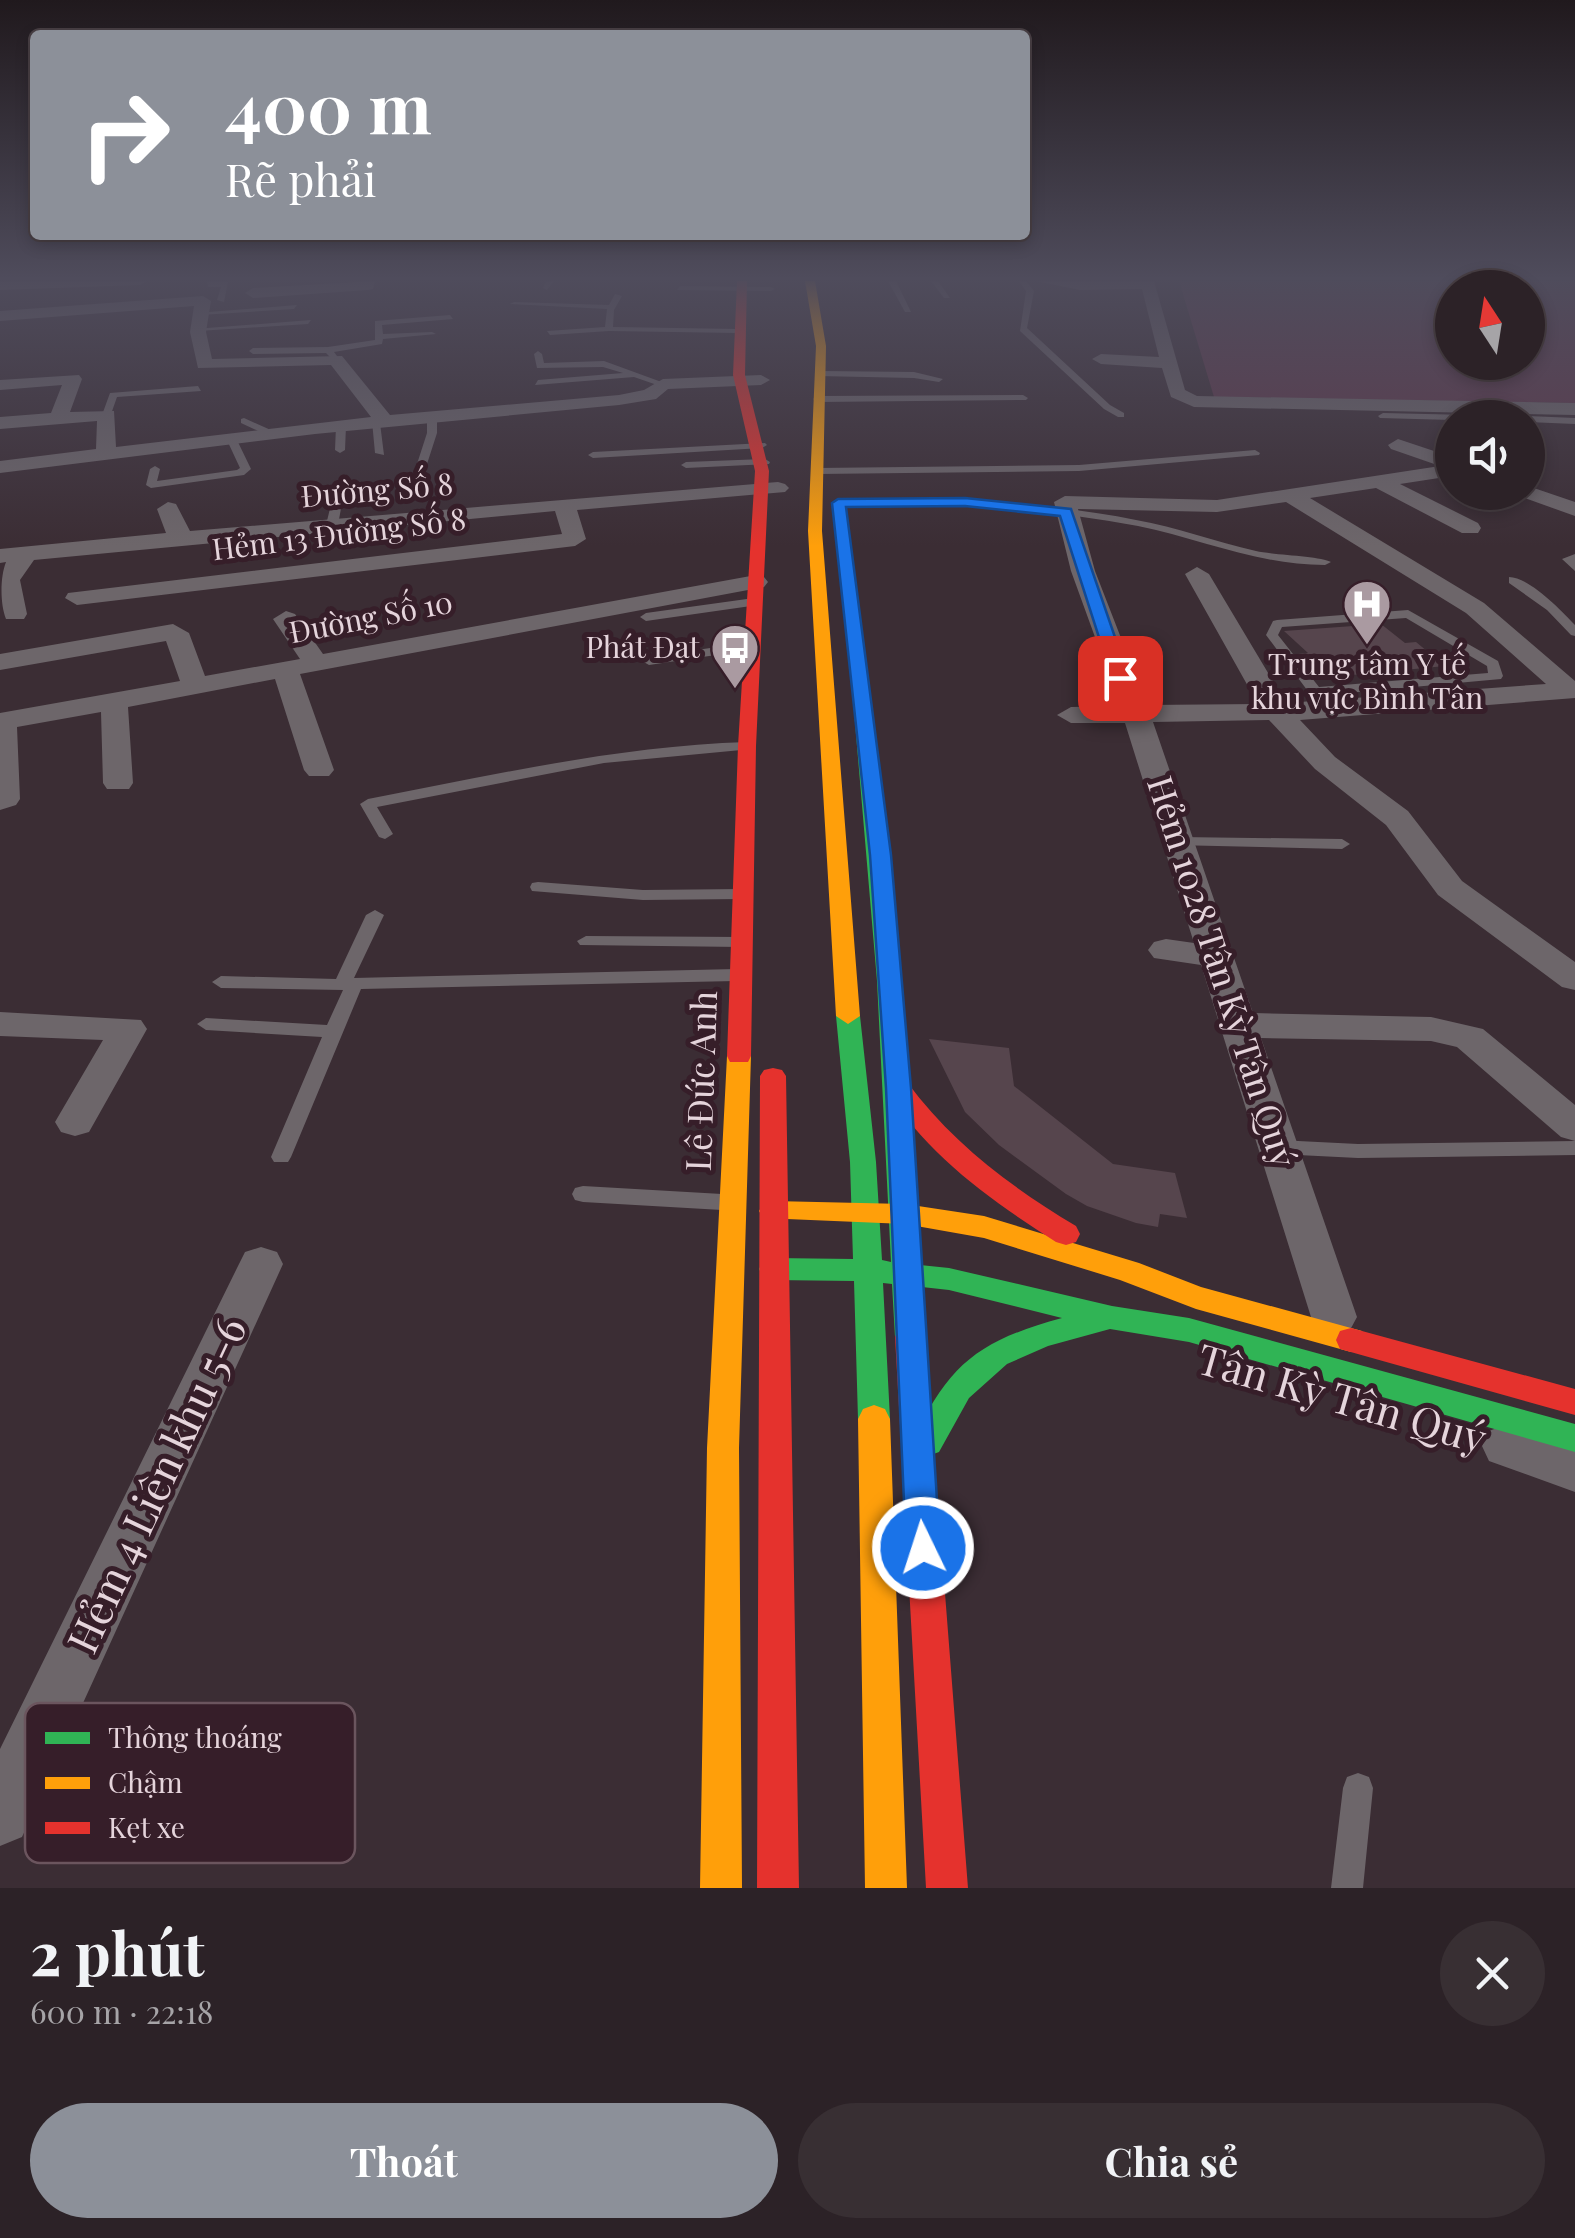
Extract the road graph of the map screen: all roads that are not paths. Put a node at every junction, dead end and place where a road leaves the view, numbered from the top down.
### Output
1 (342, 369) edge
2 (619, 369) edge
3 (753, 369) edge
4 (820, 369) edge
5 (848, 369) edge
6 (1066, 369) edge
7 (1167, 369) edge
8 (633, 374) junction
9 (755, 375) junction
10 (939, 379) dead end
11 (538, 383) dead end
12 (0, 384) edge
13 (663, 384) junction
14 (198, 388) dead end
15 (68, 396) junction
16 (818, 398) junction
17 (1022, 398) dead end
18 (0, 402) edge
19 (1575, 409) edge
20 (107, 415) junction
21 (1121, 415) dead end
22 (1383, 416) dead end
23 (1407, 416) junction
24 (1435, 417) edge
25 (58, 418) junction
26 (432, 419) junction
27 (1545, 420) edge
28 (244, 421) dead end
29 (1575, 421) edge
30 (0, 423) edge
31 (380, 423) junction
32 (341, 426) junction
33 (270, 433) junction
34 (231, 438) junction
35 (1398, 446) dead end
36 (340, 450) dead end
37 (1435, 450) edge
38 (380, 453) dead end
39 (764, 453) junction
40 (1256, 453) dead end
41 (106, 455) junction
42 (593, 455) dead end
43 (1435, 459) edge
44 (422, 464) dead end
45 (686, 465) dead end
46 (0, 467) edge
47 (1435, 468) edge
48 (155, 470) dead end
49 (817, 471) junction
50 (1380, 482) junction
51 (769, 488) junction
52 (1545, 491) edge
53 (339, 492) dead end
54 (1006, 494) dead end
55 (1290, 495) junction
56 (1545, 495) edge
57 (1575, 498) edge
58 (565, 506) junction
59 (839, 506) junction
60 (168, 509) dead end
61 (1575, 509) edge
62 (1066, 514) junction
63 (332, 524) junction
64 (1470, 528) dead end
65 (186, 540) junction
66 (27, 553) junction
67 (0, 556) edge
68 (1575, 557) edge
69 (1325, 562) dead end
70 (1575, 566) edge
71 (1197, 574) dead end
72 (1513, 580) dead end
73 (755, 592) junction
74 (77, 598) dead end
75 (15, 614) dead end
76 (646, 617) dead end
77 (286, 620) dead end
78 (1575, 632) edge
79 (777, 635) dead end
80 (855, 638) dead end
81 (752, 646) junction
82 (649, 661) dead end
83 (0, 662) edge
84 (314, 662) junction
85 (285, 668) junction
86 (195, 685) junction
87 (1572, 690) edge
88 (114, 701) junction
89 (1321, 702) junction
90 (1277, 712) junction
91 (1071, 715) dead end
92 (1136, 716) junction
93 (2, 722) edge
94 (747, 746) junction
95 (872, 769) junction
96 (320, 770) dead end
97 (831, 770) junction
98 (118, 783) dead end
99 (0, 800) edge
100 (385, 834) dead end
101 (1178, 842) junction
102 (1342, 844) dead end
103 (538, 887) dead end
104 (746, 894) junction
105 (375, 915) dead end
106 (586, 941) dead end
107 (742, 942) junction
108 (1166, 950) dead end
109 (1216, 956) junction
110 (742, 975) junction
111 (1575, 979) edge
112 (222, 982) dead end
113 (348, 984) junction
114 (206, 1024) dead end
115 (1238, 1025) junction
116 (2, 1026) edge
117 (335, 1032) junction
118 (774, 1046) dead end
119 (898, 1088) junction
120 (76, 1122) dead end
121 (1575, 1127) edge
122 (1278, 1147) junction
123 (1575, 1148) edge
124 (281, 1157) dead end
125 (583, 1194) dead end
126 (732, 1202) junction
127 (773, 1211) junction
128 (865, 1214) junction
129 (905, 1214) junction
130 (261, 1264) dead end
131 (773, 1268) junction
132 (866, 1270) junction
133 (1129, 1271) junction
134 (908, 1274) junction
135 (1334, 1317) junction
136 (1112, 1318) junction
137 (1575, 1382) edge
138 (1575, 1402) edge
139 (1575, 1438) edge
140 (1575, 1470) edge
141 (878, 1509) junction
142 (920, 1510) junction
143 (53, 1703) edge
144 (25, 1762) edge
145 (1358, 1788) dead end
146 (0, 1815) edge
147 (720, 1888) edge
148 (778, 1888) edge
149 (886, 1888) edge
150 (947, 1888) edge
151 (1347, 1888) edge

1 - 31 street
2 - 8 lane
3 - 9 main road, Lê Đức Anh
4 - 16 main road
5 - 10 lane
6 - 21 lane
7 - 19 street
8 - 11 lane
8 - 13 lane
9 - 13 street
9 - 39 main road, Lê Đức Anh
12 - 15 street
13 - 26 street
14 - 20 lane
15 - 18 street
15 - 25 street
16 - 17 lane
16 - 49 main road
20 - 25 street
20 - 41 street
22 - 23 lane
23 - 24 lane
23 - 37 street
25 - 30 street
26 - 31 street
26 - 44 lane
27 - 29 lane
28 - 33 lane
31 - 32 street
31 - 38 lane
32 - 33 street
32 - 36 lane
33 - 34 street
34 - 41 street
34 - 48 lane
35 - 43 street
39 - 42 lane
39 - 45 lane
39 - 51 main road, Lê Đức Anh
40 - 49 lane
41 - 46 street
47 - 50 street
49 - 59 main road
49 - 97 main road
50 - 55 street
50 - 64 street
51 - 58 street, Đường Số 8
51 - 73 main road, Lê Đức Anh
51 - 79 main road, Lê Đức Anh
52 - 57 street
53 - 63 lane
54 - 59 lane
55 - 62 street
55 - 87 street
56 - 61 street
58 - 63 street, Đường Số 8
58 - 74 street, Hẻm 13 Đường Số 8
59 - 62 lane
60 - 65 street
62 - 69 lane
62 - 92 street, Hẻm 1028 Tân Kỳ Tân Quý
63 - 65 street, Đường Số 8
65 - 66 street, Đường Số 8
66 - 67 street, Đường Số 8
66 - 75 street
68 - 70 lane
71 - 90 street
72 - 78 lane
73 - 76 lane
73 - 81 main road, Lê Đức Anh
73 - 84 street, Đường Số 10
77 - 84 street
80 - 95 main road
81 - 82 lane
81 - 94 main road, Lê Đức Anh
83 - 86 street
84 - 85 street, Đường Số 10
85 - 86 street, Đường Số 10
85 - 96 street
86 - 88 street, Đường Số 10
87 - 89 street
88 - 93 street, Đường Số 10
88 - 98 street
89 - 89 lane
89 - 90 street
90 - 92 street
90 - 111 street
91 - 92 street
92 - 101 street, Hẻm 1028 Tân Kỳ Tân Quý
93 - 99 street
94 - 100 lane
94 - 104 main road, Lê Đức Anh
95 - 97 main road
95 - 119 main road
97 - 128 main road
101 - 102 lane
101 - 109 street, Hẻm 1028 Tân Kỳ Tân Quý
103 - 104 lane
104 - 107 main road, Lê Đức Anh
105 - 113 lane
106 - 107 lane
107 - 110 main road, Lê Đức Anh
108 - 109 street
109 - 115 street, Hẻm 1028 Tân Kỳ Tân Quý
110 - 113 lane
110 - 126 main road, Lê Đức Anh
112 - 113 lane
113 - 117 lane
114 - 117 lane
115 - 121 street
115 - 122 street, Hẻm 1028 Tân Kỳ Tân Quý
116 - 120 street
117 - 124 lane
118 - 127 main road, Lê Đức Anh
119 - 129 main road
119 - 133 main road
122 - 123 lane
122 - 135 street, Hẻm 1028 Tân Kỳ Tân Quý
125 - 126 lane
126 - 147 main road, Lê Đức Anh
127 - 128 main road, Tân Kỳ Tân Quý
127 - 131 main road, Lê Đức Anh
128 - 129 main road, Tân Kỳ Tân Quý
128 - 132 main road
129 - 133 main road, Tân Kỳ Tân Quý
129 - 134 main road
130 - 143 street, Hẻm 4 Liên khu 5-6
131 - 132 main road, Tân Kỳ Tân Quý
131 - 148 main road, Lê Đức Anh
132 - 134 main road, Tân Kỳ Tân Quý
132 - 141 main road
133 - 135 street, Tân Kỳ Tân Quý
133 - 138 main road, Tân Kỳ Tân Quý
134 - 136 main road, Tân Kỳ Tân Quý
134 - 142 main road
135 - 137 street, Tân Kỳ Tân Quý
136 - 139 main road, Tân Kỳ Tân Quý
136 - 140 street, Tân Kỳ Tân Quý
136 - 142 main road
141 - 142 main road
141 - 149 main road
142 - 150 main road
144 - 146 street, Hẻm 4 Liên khu 5-6
145 - 151 lane

